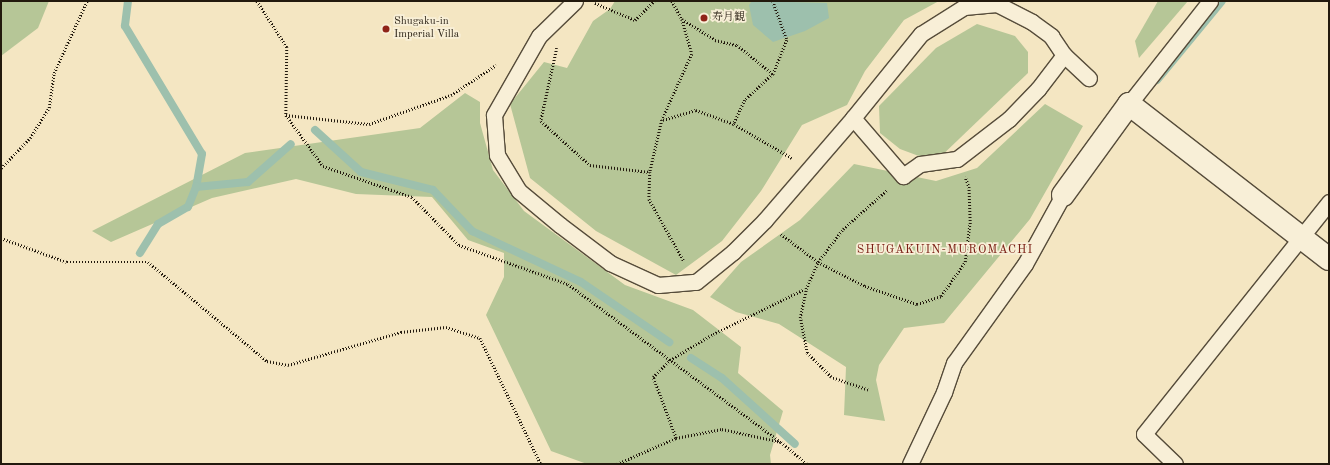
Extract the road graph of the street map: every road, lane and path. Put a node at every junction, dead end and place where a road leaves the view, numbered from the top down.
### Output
1 (87, 1) edge
2 (257, 1) edge
3 (575, 1) edge
4 (591, 1) edge
5 (654, 1) edge
6 (672, 1) edge
7 (774, 1) edge
8 (1210, 1) edge
9 (682, 19) junction
10 (539, 36) junction
11 (1064, 54) junction
12 (501, 62) dead end
13 (774, 74) junction
14 (1089, 78) dead end
15 (1130, 104) junction
16 (286, 115) junction
17 (853, 118) junction
18 (662, 120) junction
19 (734, 124) junction
20 (957, 159) junction
21 (1, 168) edge
22 (808, 168) junction
23 (650, 172) junction
24 (903, 176) junction
25 (1063, 195) joint
26 (1329, 202) edge
27 (765, 220) junction
28 (1301, 237) junction
29 (1, 238) edge
30 (1329, 259) edge
31 (818, 262) junction
32 (696, 282) junction
33 (806, 289) junction
34 (670, 360) junction
35 (868, 390) dead end
36 (676, 438) junction
37 (781, 442) junction
38 (541, 464) edge
39 (617, 464) edge
40 (807, 464) edge
41 (910, 464) edge
42 (1175, 464) edge

1 - 21 path
2 - 16 path
3 - 10 lane
4 - 5 path
6 - 9 path
7 - 13 path
8 - 15 lane
9 - 13 path
9 - 18 path
10 - 23 path
10 - 32 lane
11 - 14 lane
11 - 17 lane
11 - 20 lane
12 - 16 path
13 - 19 path
15 - 25 street
15 - 28 street
16 - 34 path
17 - 22 lane
17 - 24 lane
18 - 19 path
18 - 23 path
19 - 22 path
20 - 24 lane
20 - 31 path
22 - 27 lane
23 - 32 path
24 - 31 path
25 - 41 lane
26 - 28 lane
27 - 31 path
27 - 32 lane
28 - 30 street
28 - 42 lane
29 - 38 path
31 - 33 path
33 - 34 path
33 - 35 path
34 - 36 path
34 - 37 path
36 - 37 path
36 - 39 path
37 - 40 path

